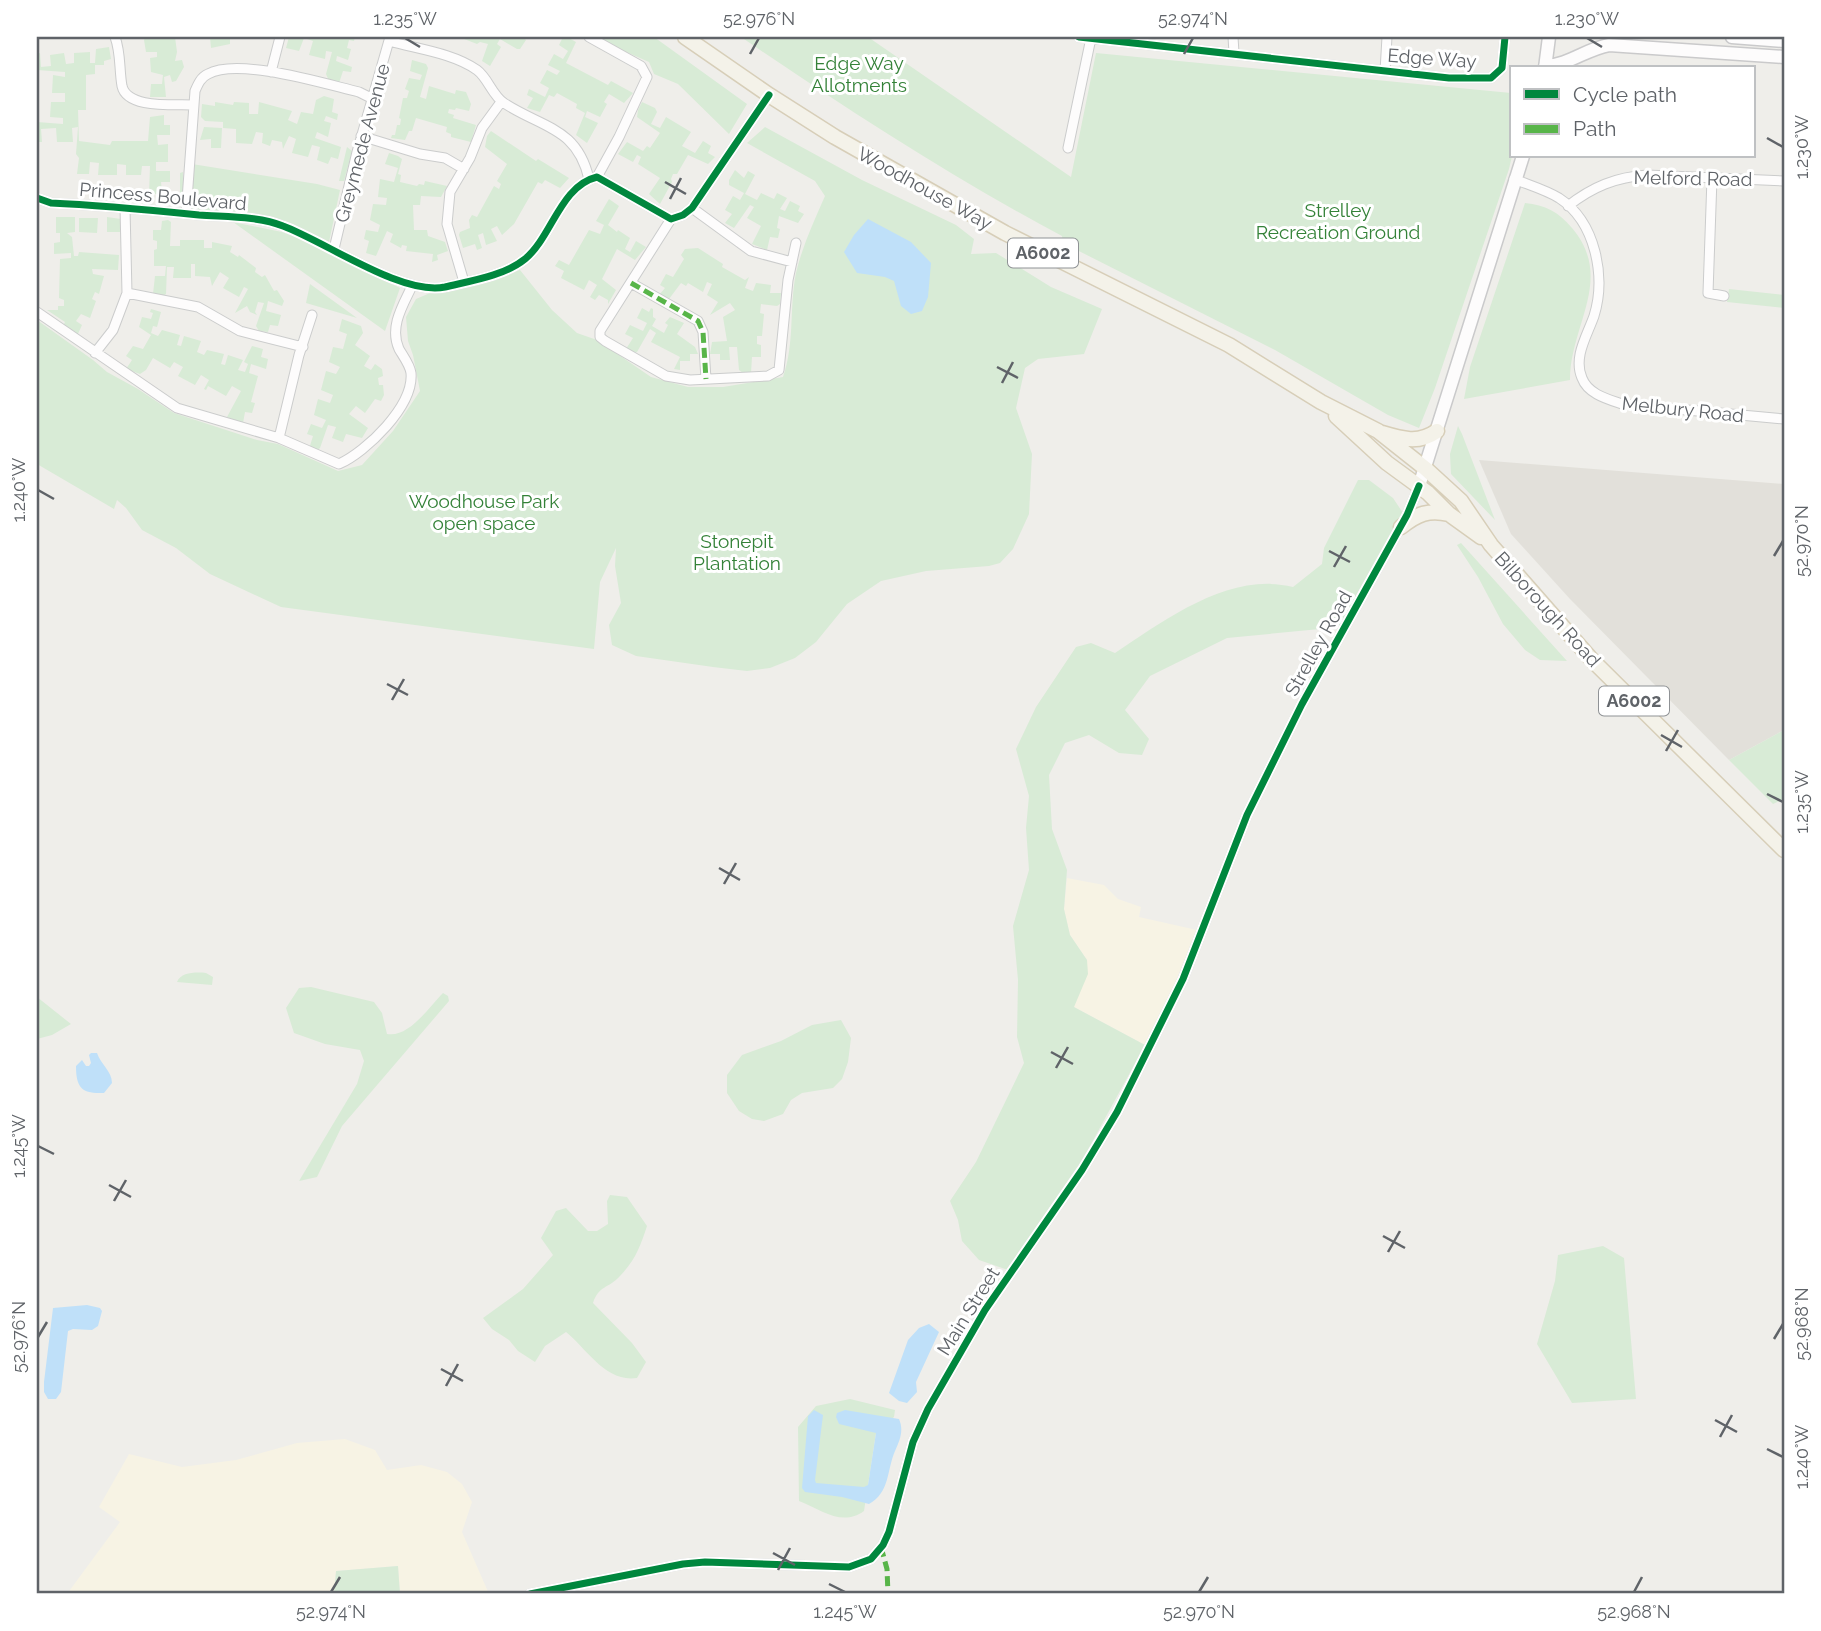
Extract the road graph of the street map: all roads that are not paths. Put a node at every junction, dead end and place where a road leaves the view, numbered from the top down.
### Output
1 (115, 37) edge
2 (280, 37) edge
3 (589, 37) edge
4 (685, 37) edge
5 (1079, 37) edge
6 (1233, 37) edge
7 (1387, 37) edge
8 (1506, 37) edge
9 (1549, 37) edge
10 (1732, 37) edge
11 (1091, 38) junction
12 (390, 39) edge
13 (1120, 39) edge
14 (1784, 41) edge
15 (1234, 53) junction
16 (1784, 57) edge
17 (1545, 66) edge
18 (1550, 66) edge
19 (1385, 71) junction
20 (271, 72) junction
21 (769, 95) junction
22 (371, 98) junction
23 (501, 102) junction
24 (192, 105) junction
25 (361, 135) junction
26 (1068, 148) dead end
27 (1522, 158) edge
28 (464, 169) junction
29 (593, 178) junction
30 (1712, 178) junction
31 (1514, 179) junction
32 (1784, 181) edge
33 (37, 198) edge
34 (51, 203) junction
35 (1568, 206) junction
36 (37, 207) edge
37 (125, 208) junction
38 (692, 208) junction
39 (186, 214) junction
40 (671, 219) junction
41 (796, 243) dead end
42 (334, 249) junction
43 (792, 262) junction
44 (464, 282) junction
45 (631, 283) junction
46 (412, 286) junction
47 (127, 293) junction
48 (1724, 296) dead end
49 (37, 312) edge
50 (312, 315) dead end
51 (303, 347) junction
52 (94, 353) junction
53 (706, 379) junction
54 (1321, 402) junction
55 (1784, 419) edge
56 (1378, 431) junction
57 (1437, 431) junction
58 (279, 438) junction
59 (1426, 469) junction
60 (1419, 486) junction
61 (1449, 514) junction
62 (1401, 527) junction
63 (1491, 545) junction
64 (1265, 778) joint
65 (1784, 850) edge
66 (530, 1594) edge

1 - 24 street
2 - 20 street
3 - 29 street, Princess Boulevard
4 - 21 main road, Woodhouse Way / A6002
5 - 11 street, Edge Way
6 - 15 street
7 - 19 street
8 - 19 street, Edge Way
9 - 17 main road
10 - 14 main road
11 - 13 street, Edge Way
11 - 26 street
12 - 22 street, Greymede Avenue
12 - 23 street
13 - 15 street, Edge Way
15 - 19 street, Edge Way
16 - 18 main road
20 - 22 street
20 - 24 street
21 - 38 street
21 - 54 main road, Woodhouse Way / A6002
22 - 25 street, Greymede Avenue
23 - 28 street
23 - 29 street
24 - 39 street
25 - 28 street
25 - 42 street, Greymede Avenue
27 - 31 main road, Strelley Road
28 - 44 street
29 - 40 street
29 - 44 street, Princess Boulevard
30 - 32 street, Melford Road
30 - 35 street, Melford Road
30 - 48 street
31 - 35 street, Melbury Road
31 - 57 main road, Strelley Road
33 - 34 street, Princess Boulevard
34 - 36 street, Princess Boulevard
34 - 37 street, Princess Boulevard
35 - 55 street, Melbury Road
37 - 39 street, Princess Boulevard
37 - 47 street
38 - 40 street
38 - 43 street
39 - 42 street, Princess Boulevard
40 - 45 street
41 - 43 street
42 - 46 street, Princess Boulevard
43 - 53 street
44 - 46 street, Princess Boulevard
45 - 53 street
45 - 53 street
46 - 58 street
47 - 51 street
47 - 52 street
49 - 52 street
50 - 51 street
51 - 58 street
52 - 58 street
54 - 56 main road, Woodhouse Way / A6002
54 - 60 main road, Woodhouse Way / A6002
56 - 57 main road, A6002
56 - 59 main road, Woodhouse Way / A6002
57 - 59 main road, Strelley Road
59 - 60 main road, Strelley Road
59 - 63 main road, Bilborough Road / A6002
60 - 61 main road, Bilborough Road / A6002
60 - 62 street, Strelley Road
61 - 62 main road
61 - 63 main road, Bilborough Road / A6002
62 - 64 street, Strelley Road
63 - 65 main road, Bilborough Road / A6002
64 - 66 street, Main Street

